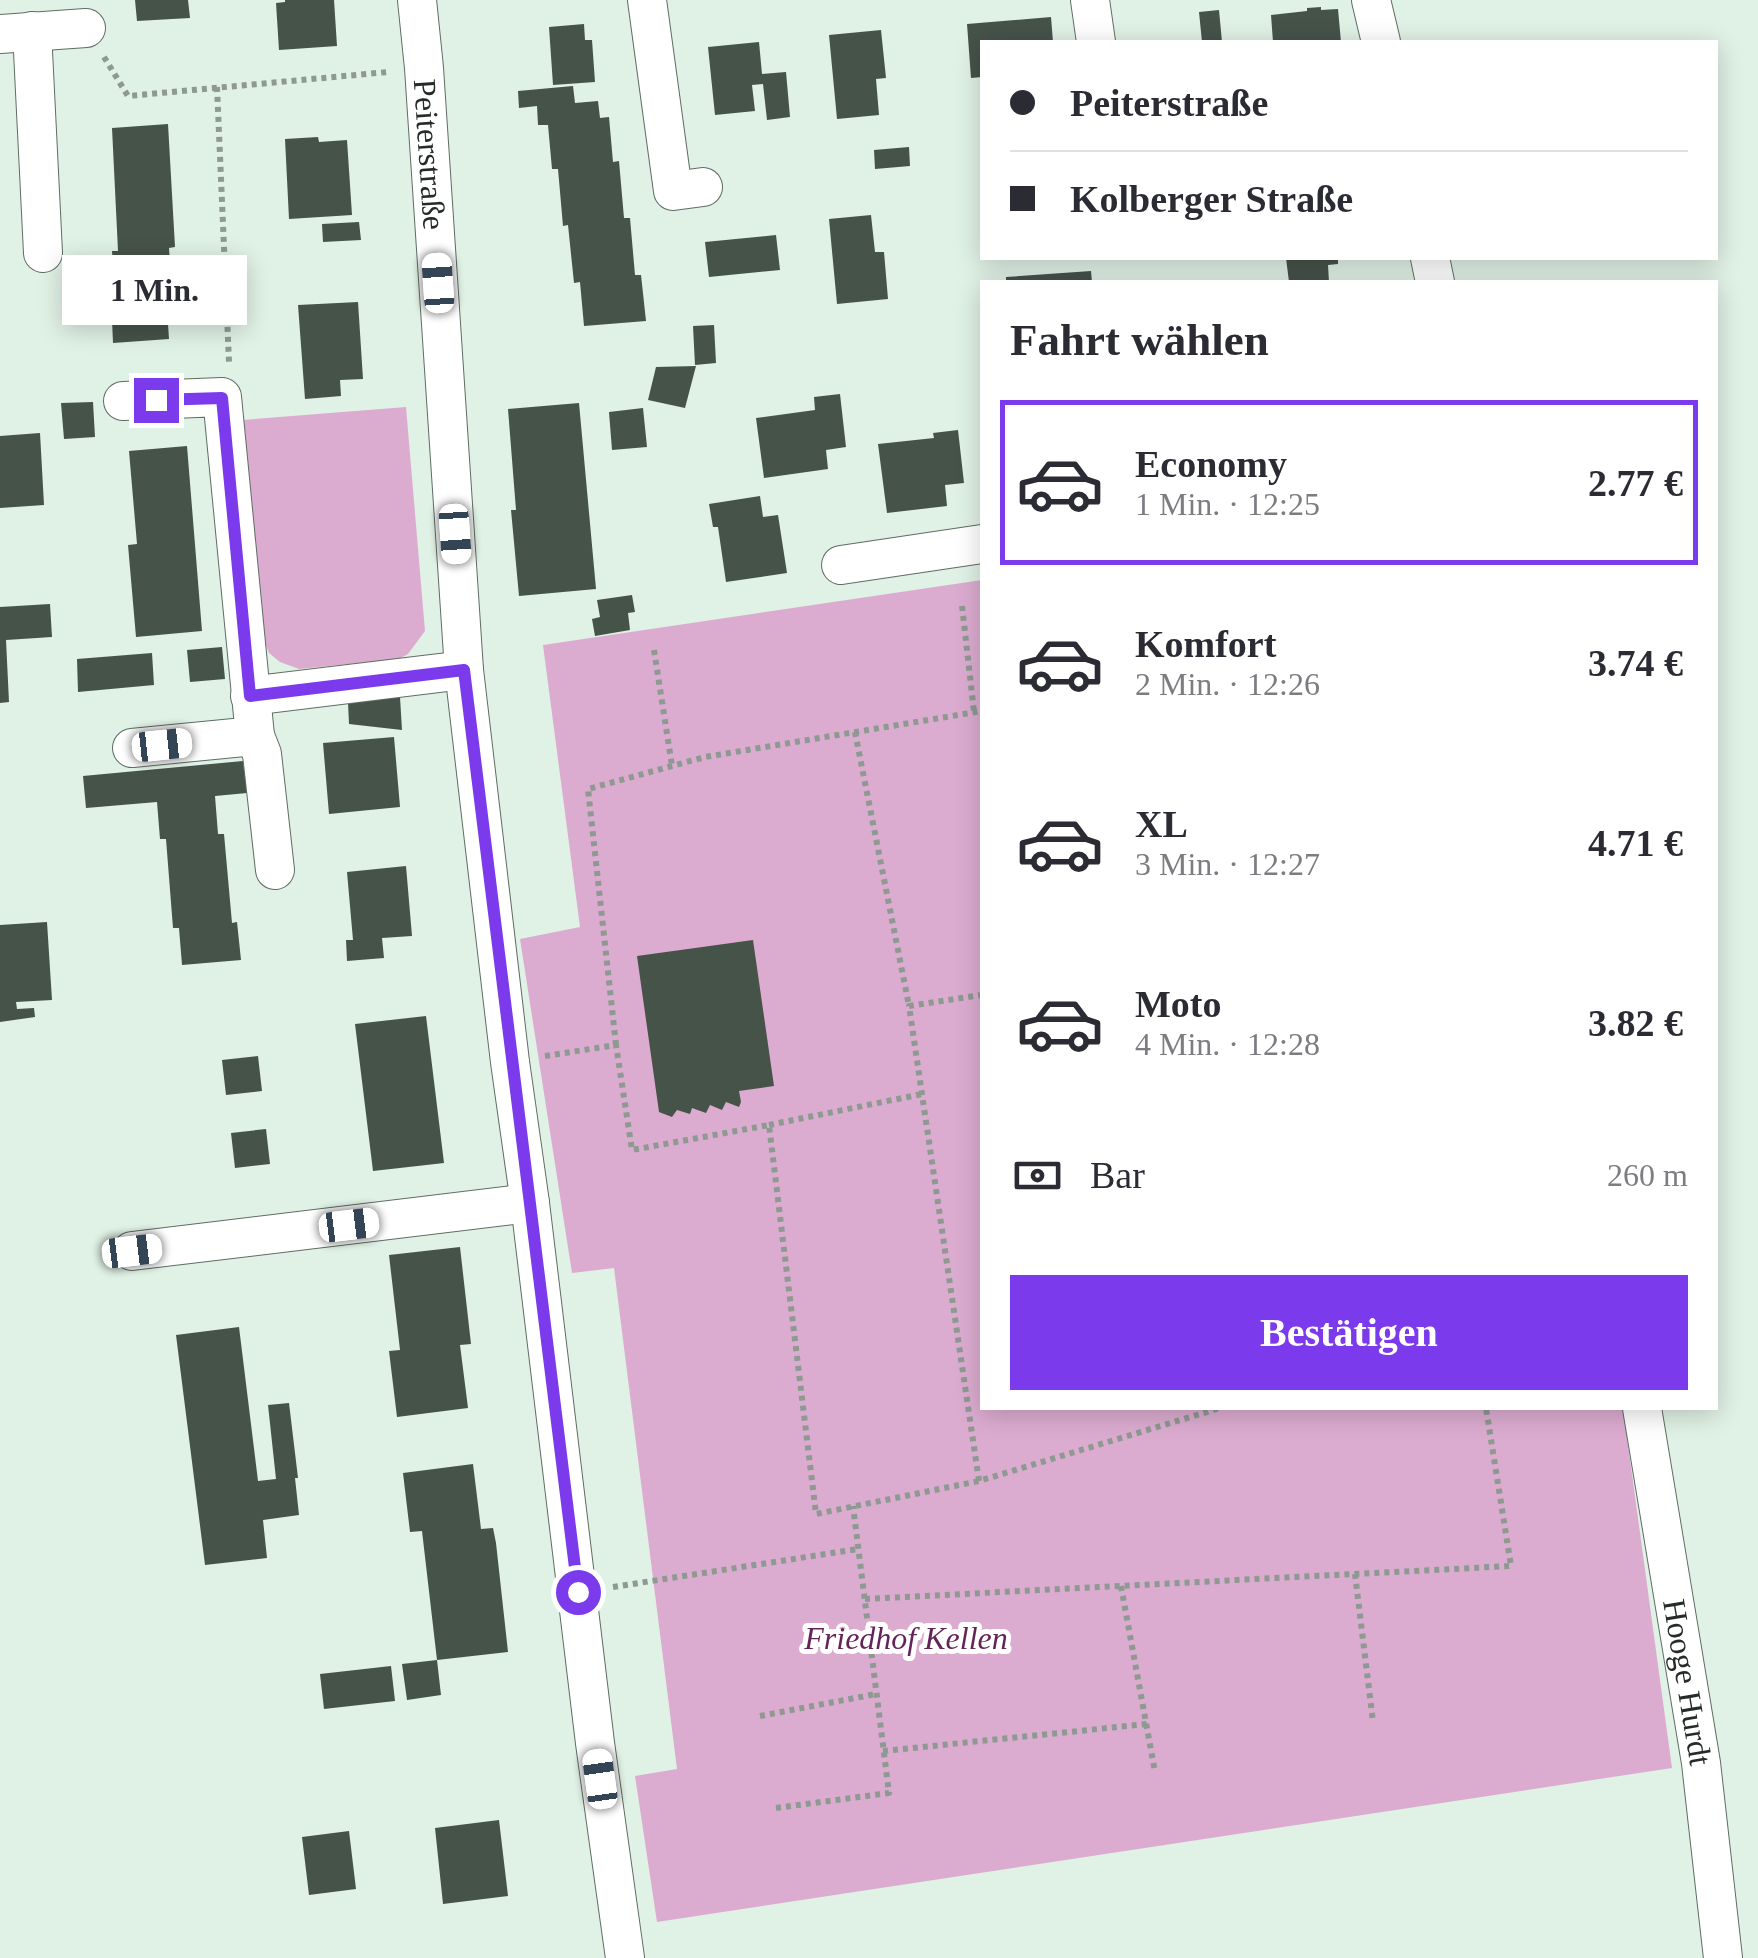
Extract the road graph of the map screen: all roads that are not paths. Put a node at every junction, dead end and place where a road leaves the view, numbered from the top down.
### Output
1 (417, 0) edge
2 (646, 0) edge
3 (1090, 0) edge
4 (1372, 0) edge
5 (86, 28) road end
6 (16, 32) edge
7 (1096, 40) edge
8 (1381, 40) edge
9 (703, 187) dead end
10 (44, 253) dead end
11 (123, 401) dead end
12 (980, 544) edge
13 (841, 565) dead end
14 (464, 670) junction
15 (250, 696) junction
16 (254, 736) junction
17 (132, 748) dead end
18 (275, 870) dead end
19 (530, 1203) junction
20 (132, 1251) dead end
21 (1642, 1410) edge
22 (626, 1958) edge
23 (1723, 1958) edge

1 - 14 street, Peiterstraße
2 - 9 street
3 - 7 street
4 - 8 street
5 - 6 street
6 - 10 street
11 - 15 street
12 - 13 street
14 - 15 street
14 - 19 street, Peiterstraße
15 - 16 street
16 - 17 street
16 - 18 street
19 - 20 street
19 - 22 street, Peiterstraße
21 - 23 street, Hooge Hurdt

